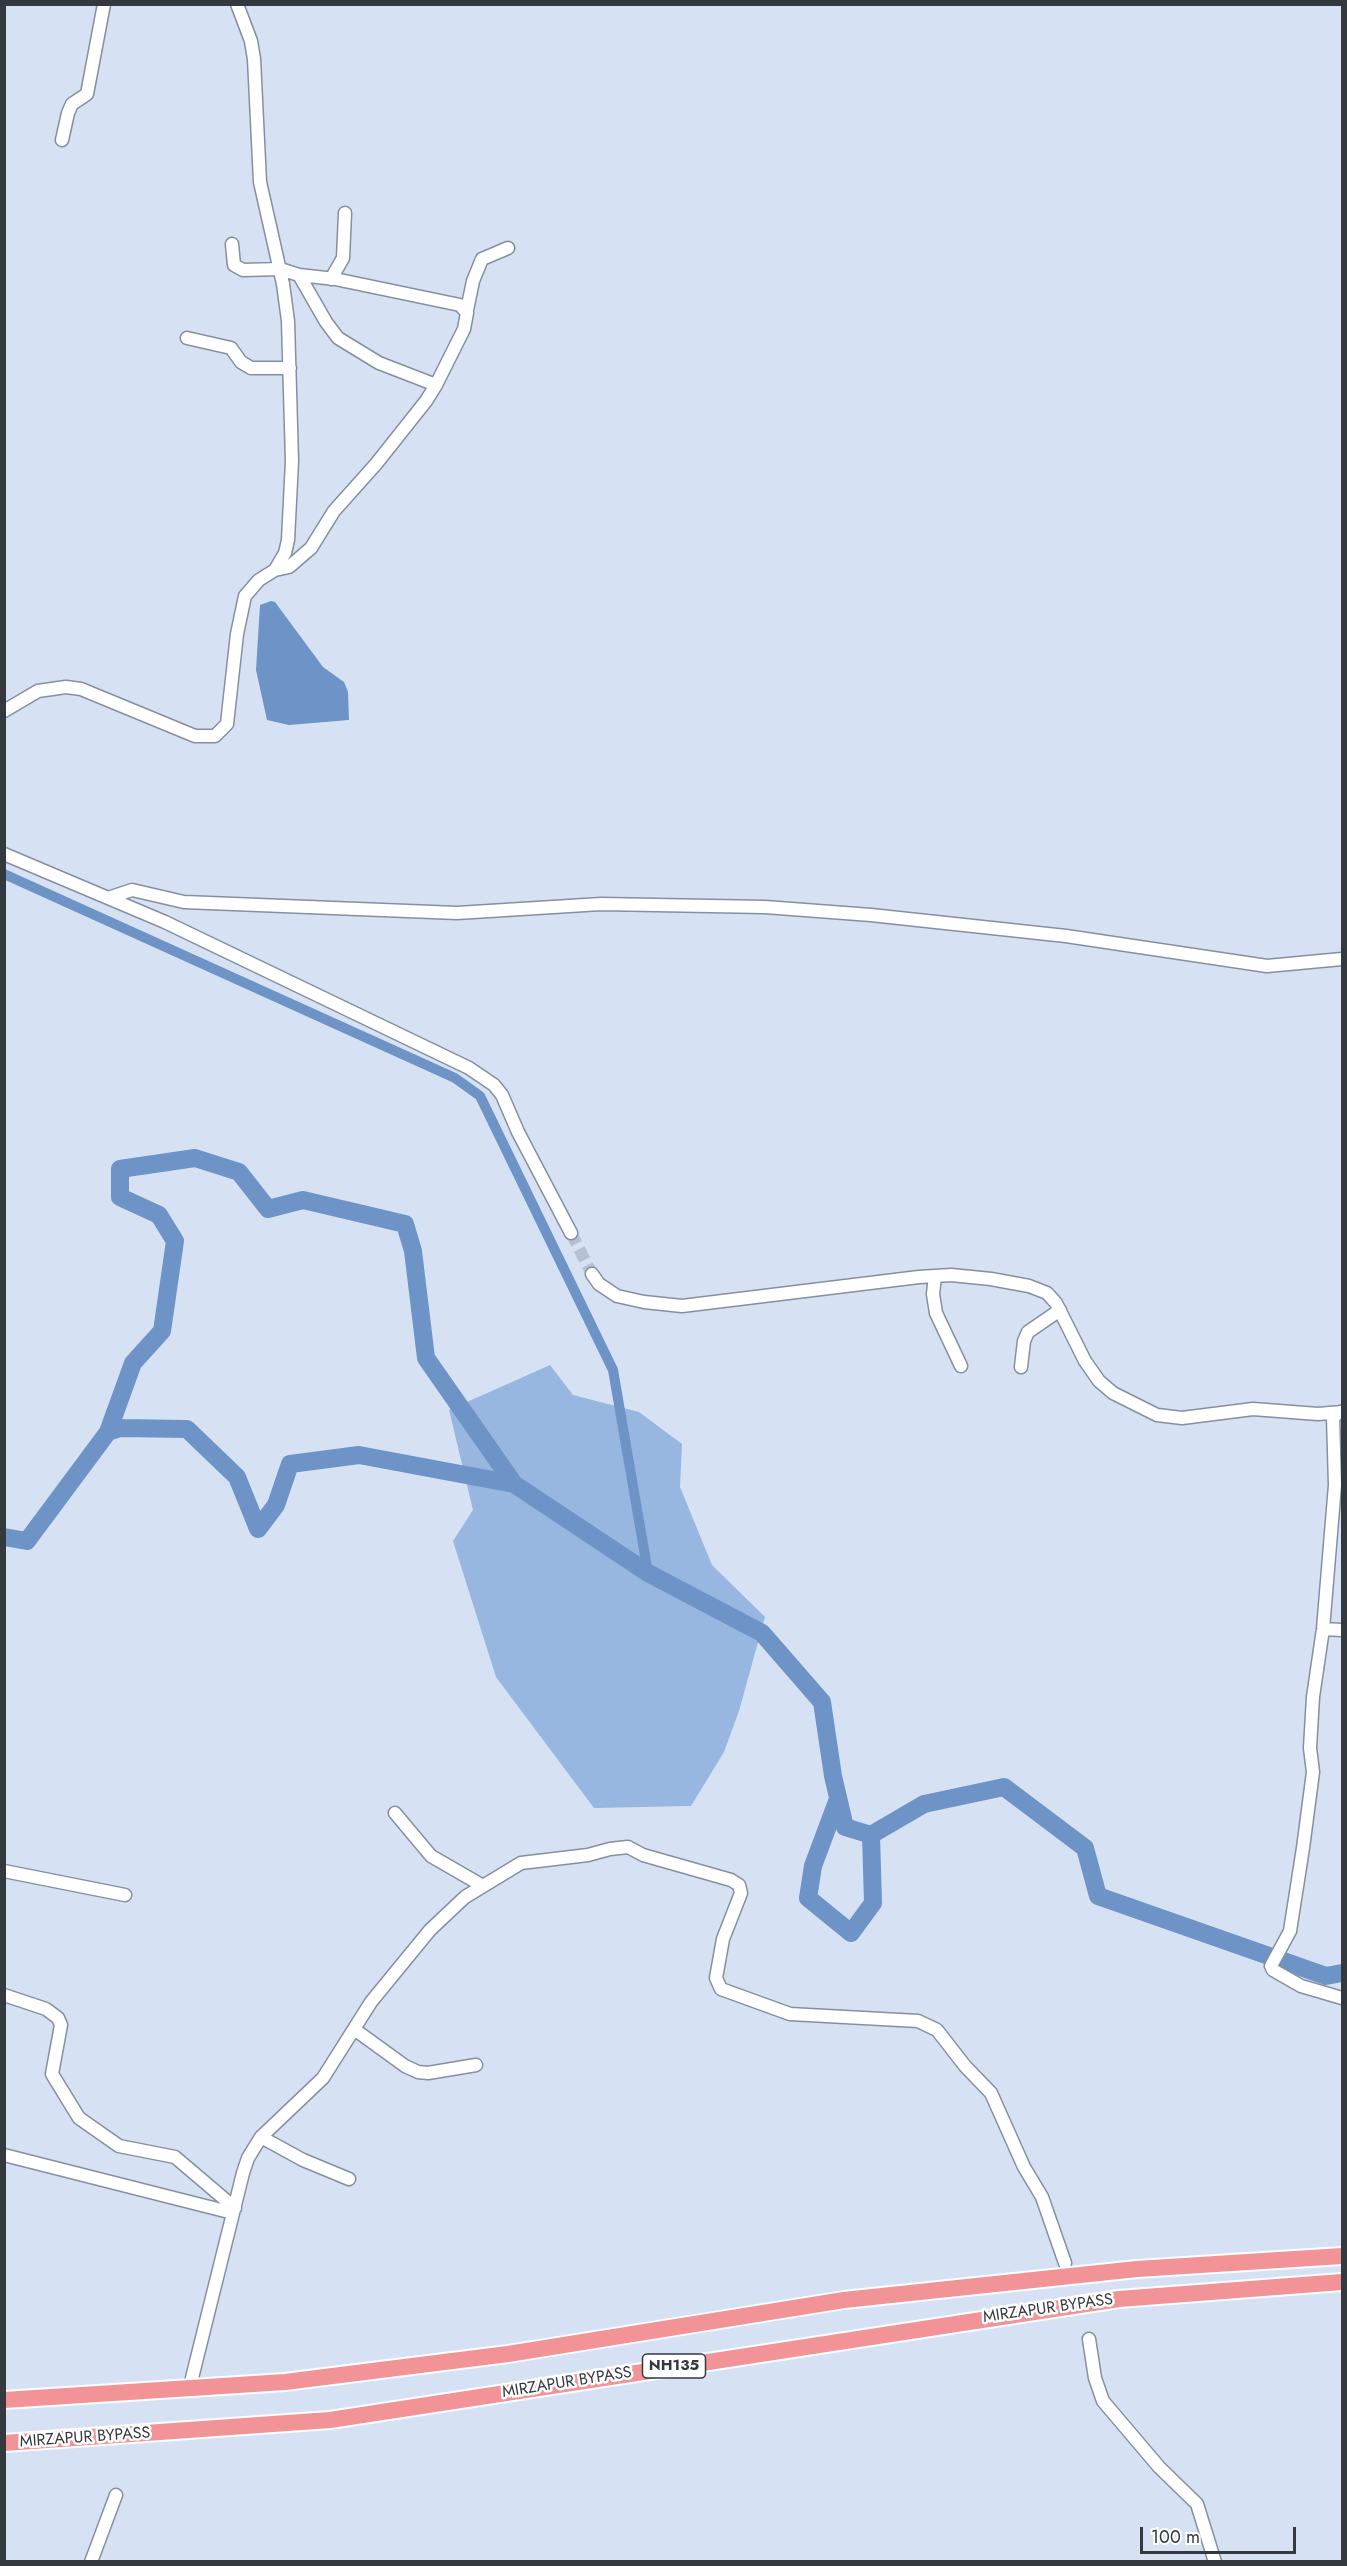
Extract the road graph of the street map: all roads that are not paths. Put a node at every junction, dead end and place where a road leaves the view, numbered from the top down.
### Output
1 (105, 4) edge
2 (237, 4) edge
3 (62, 140) dead end
4 (345, 213) dead end
5 (232, 244) dead end
6 (508, 248) dead end
7 (280, 269) junction
8 (299, 275) junction
9 (331, 279) junction
10 (466, 310) junction
11 (186, 338) dead end
12 (290, 369) junction
13 (436, 385) junction
14 (275, 570) junction
15 (4, 711) edge
16 (4, 854) edge
17 (108, 898) junction
18 (1342, 958) edge
19 (571, 1233) tunnel mouth
20 (592, 1274) tunnel mouth
21 (935, 1276) junction
22 (1059, 1310) junction
23 (961, 1366) dead end
24 (1021, 1367) dead end
25 (1341, 1412) edge
26 (1323, 1629) junction
27 (1342, 1630) edge
28 (396, 1813) dead end
29 (4, 1871) edge
30 (483, 1886) junction
31 (125, 1894) dead end
32 (4, 1995) edge
33 (1342, 1998) edge
34 (354, 2029) junction
35 (476, 2065) dead end
36 (261, 2137) junction
37 (4, 2155) edge
38 (350, 2179) dead end
39 (234, 2211) junction
40 (1342, 2256) edge
41 (1065, 2263) dead end
42 (1342, 2282) edge
43 (1089, 2339) dead end
44 (189, 2390) junction
45 (4, 2400) edge
46 (4, 2443) edge
47 (116, 2495) dead end
48 (91, 2562) edge
49 (1215, 2562) edge

1 - 3 street
2 - 7 street
4 - 9 street
5 - 7 street
6 - 10 street
7 - 8 street
7 - 12 street
8 - 9 street
8 - 13 street
9 - 10 street
10 - 13 street
11 - 12 street
12 - 14 street
13 - 14 street
14 - 15 street
16 - 17 street
17 - 18 street
17 - 19 street
20 - 21 street
21 - 22 street
21 - 23 street
22 - 24 street
22 - 25 street
25 - 26 street
26 - 27 street
26 - 33 street
28 - 30 street
29 - 31 street
30 - 34 street
30 - 41 street
32 - 39 street
34 - 35 street
34 - 36 street
36 - 38 street
36 - 39 street
37 - 39 street
39 - 44 street
40 - 44 highway, NH135
42 - 46 highway, MIRZAPUR BYPASS / NH135
43 - 49 street
44 - 45 highway, NH135
47 - 48 street

